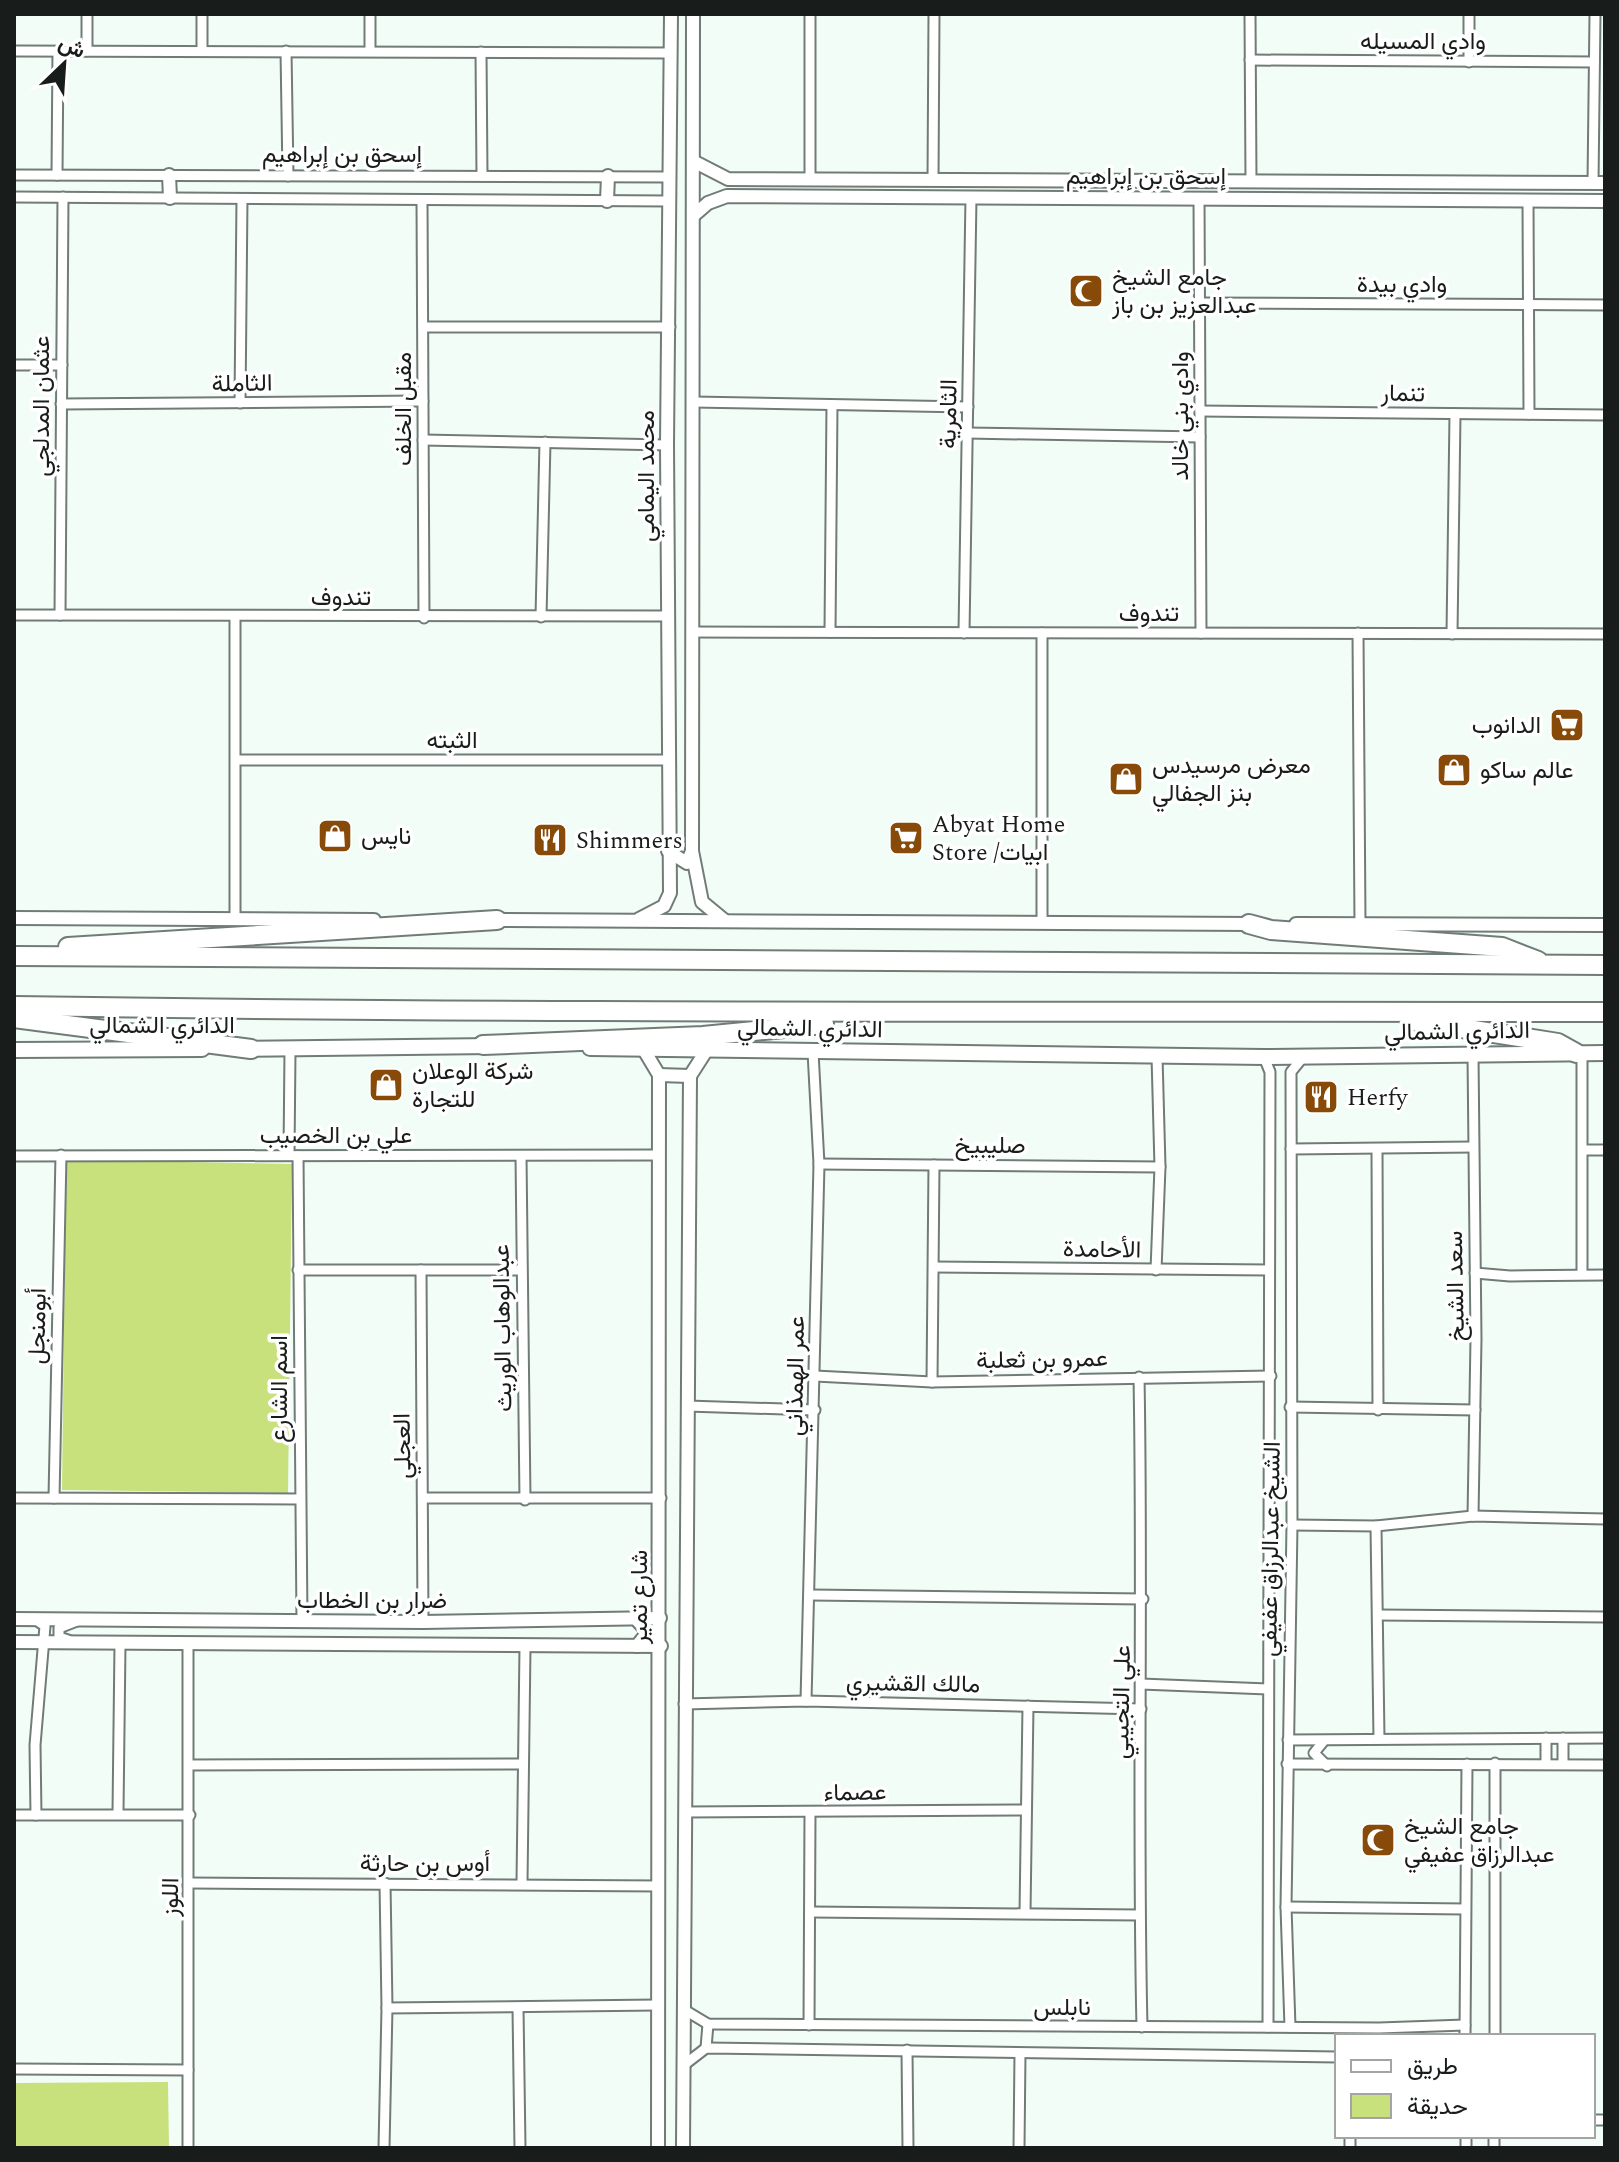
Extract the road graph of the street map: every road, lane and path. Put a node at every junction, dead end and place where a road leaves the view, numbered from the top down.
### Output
1 (87, 14) edge
2 (202, 14) edge
3 (370, 14) edge
4 (671, 14) edge
5 (693, 14) edge
6 (810, 14) edge
7 (934, 14) edge
8 (1250, 14) edge
9 (1469, 14) edge
10 (1595, 14) edge
11 (14, 51) edge
12 (58, 51) junction
13 (87, 51) junction
14 (202, 51) junction
15 (286, 51) junction
16 (370, 51) junction
17 (481, 52) junction
18 (671, 53) junction
19 (1250, 60) junction
20 (1469, 62) junction
21 (1594, 62) junction
22 (693, 161) junction
23 (14, 175) edge
24 (57, 175) junction
25 (169, 175) junction
26 (288, 176) junction
27 (482, 176) junction
28 (608, 176) junction
29 (670, 177) junction
30 (739, 179) junction
31 (810, 179) junction
32 (933, 180) junction
33 (1251, 181) junction
34 (1328, 182) junction
35 (1599, 183) edge
36 (742, 196) junction
37 (14, 197) edge
38 (63, 197) junction
39 (971, 197) junction
40 (170, 198) junction
41 (1199, 198) junction
42 (242, 199) junction
43 (1329, 199) junction
44 (422, 200) junction
45 (1528, 200) junction
46 (607, 201) junction
47 (670, 201) junction
48 (1605, 201) edge
49 (693, 216) junction
50 (1200, 303) junction
51 (1528, 305) junction
52 (1605, 305) edge
53 (423, 327) junction
54 (670, 327) junction
55 (670, 350) junction
56 (693, 350) junction
57 (14, 365) edge
58 (62, 365) junction
59 (423, 401) junction
60 (693, 402) junction
61 (240, 403) junction
62 (61, 404) junction
63 (832, 405) junction
64 (968, 407) junction
65 (1200, 411) junction
66 (1455, 414) junction
67 (1529, 414) junction
68 (1605, 415) edge
69 (967, 433) junction
70 (1200, 437) junction
71 (423, 440) junction
72 (545, 442) junction
73 (667, 445) junction
74 (14, 615) edge
75 (60, 615) junction
76 (235, 616) junction
77 (667, 616) junction
78 (541, 617) junction
79 (424, 618) junction
80 (692, 632) junction
81 (830, 632) junction
82 (964, 633) junction
83 (1042, 633) junction
84 (1201, 633) junction
85 (1358, 633) junction
86 (1452, 634) junction
87 (1605, 634) edge
88 (236, 760) junction
89 (668, 760) junction
90 (668, 851) junction
91 (692, 851) junction
92 (14, 918) edge
93 (235, 919) junction
94 (497, 920) junction
95 (636, 921) junction
96 (725, 921) junction
97 (1042, 923) junction
98 (1249, 924) junction
99 (1360, 924) junction
100 (1605, 925) edge
101 (14, 954) edge
102 (1548, 965) junction
103 (1605, 965) edge
104 (14, 1006) edge
105 (1373, 1012) junction
106 (1605, 1012) edge
107 (882, 1014) junction
108 (14, 1018) edge
109 (483, 1045) junction
110 (251, 1049) junction
111 (14, 1050) edge
112 (644, 1050) junction
113 (290, 1051) junction
114 (706, 1051) junction
115 (813, 1052) junction
116 (1579, 1053) junction
117 (1605, 1053) edge
118 (1473, 1055) junction
119 (1157, 1056) junction
120 (1304, 1056) junction
121 (1264, 1057) junction
122 (1270, 1072) junction
123 (1291, 1072) junction
124 (659, 1075) junction
125 (690, 1076) junction
126 (1473, 1147) junction
127 (1291, 1149) junction
128 (1377, 1150) junction
129 (1584, 1150) junction
130 (1605, 1150) edge
131 (61, 1155) junction
132 (293, 1155) junction
133 (659, 1155) junction
134 (14, 1156) edge
135 (521, 1156) junction
136 (819, 1164) junction
137 (934, 1165) junction
138 (1160, 1167) junction
139 (934, 1267) junction
140 (298, 1270) junction
141 (421, 1270) junction
142 (521, 1270) junction
143 (1156, 1270) junction
144 (1269, 1270) junction
145 (1475, 1273) junction
146 (1582, 1274) junction
147 (1605, 1275) edge
148 (815, 1376) junction
149 (1271, 1376) junction
150 (1139, 1377) junction
151 (932, 1382) junction
152 (687, 1406) junction
153 (1290, 1407) junction
154 (815, 1410) junction
155 (1378, 1410) junction
156 (1475, 1410) junction
157 (14, 1498) edge
158 (54, 1498) junction
159 (423, 1498) junction
160 (661, 1498) junction
161 (299, 1499) junction
162 (525, 1500) junction
163 (1473, 1516) junction
164 (1605, 1519) edge
165 (1292, 1525) junction
166 (1376, 1526) junction
167 (661, 1560) junction
168 (686, 1561) junction
169 (661, 1581) junction
170 (686, 1582) junction
171 (811, 1595) junction
172 (1143, 1599) junction
173 (1378, 1615) junction
174 (1605, 1617) edge
175 (83, 1618) junction
176 (660, 1618) junction
177 (14, 1619) edge
178 (33, 1619) junction
179 (636, 1619) junction
180 (302, 1622) junction
181 (423, 1622) junction
182 (41, 1641) junction
183 (14, 1642) edge
184 (86, 1644) junction
185 (120, 1645) junction
186 (188, 1646) junction
187 (637, 1646) junction
188 (661, 1646) junction
189 (525, 1647) junction
190 (1141, 1684) junction
191 (1268, 1689) junction
192 (806, 1701) junction
193 (684, 1704) junction
194 (1028, 1706) junction
195 (1141, 1709) junction
196 (1546, 1738) junction
197 (1563, 1738) junction
198 (1605, 1738) edge
199 (1379, 1739) junction
200 (1288, 1740) junction
201 (1323, 1742) junction
202 (1495, 1763) junction
203 (1546, 1763) junction
204 (1563, 1763) junction
205 (523, 1764) junction
206 (1287, 1764) junction
207 (1467, 1764) junction
208 (189, 1765) junction
209 (1605, 1765) edge
210 (1327, 1766) junction
211 (1024, 1810) junction
212 (118, 1812) junction
213 (686, 1812) junction
214 (810, 1813) junction
215 (14, 1815) edge
216 (36, 1815) junction
217 (190, 1815) junction
218 (190, 1883) junction
219 (385, 1883) junction
220 (522, 1883) junction
221 (659, 1886) junction
222 (1286, 1907) junction
223 (1465, 1909) junction
224 (811, 1912) junction
225 (1025, 1913) junction
226 (1139, 1915) junction
227 (657, 2005) junction
228 (1289, 2007) junction
229 (387, 2008) junction
230 (518, 2008) junction
231 (1268, 2008) junction
232 (683, 2009) junction
233 (708, 2024) junction
234 (809, 2025) junction
235 (1142, 2027) junction
236 (1268, 2027) junction
237 (1290, 2027) junction
238 (1445, 2031) edge
239 (1465, 2031) edge
240 (1495, 2034) edge
241 (706, 2048) junction
242 (907, 2050) junction
243 (1020, 2053) junction
244 (1335, 2057) edge
245 (684, 2065) junction
246 (14, 2069) edge
247 (188, 2070) junction
248 (188, 2148) edge
249 (384, 2148) edge
250 (520, 2148) edge
251 (658, 2148) edge
252 (683, 2148) edge
253 (908, 2148) edge
254 (1019, 2148) edge

1 - 13 street
2 - 14 street
3 - 16 street
4 - 18 street, محمد اليمامي
5 - 22 street, محمد اليمامي
6 - 31 street
7 - 32 street
8 - 19 street
9 - 20 street
10 - 21 street
11 - 12 street
12 - 13 street
12 - 24 street
13 - 14 street
14 - 15 street
15 - 16 street
15 - 26 street
16 - 17 street
17 - 18 street
17 - 27 street
18 - 29 street, محمد اليمامي
19 - 20 street, وادي المسيله
19 - 33 street
20 - 21 street, وادي المسيله
21 - 35 street
22 - 30 street, إسحق بن إبراهيم
22 - 49 street, محمد اليمامي
23 - 24 street, إسحق بن إبراهيم
24 - 25 street, إسحق بن إبراهيم
25 - 26 street, إسحق بن إبراهيم
25 - 40 street
26 - 27 street, إسحق بن إبراهيم
27 - 28 street, إسحق بن إبراهيم
28 - 29 street, إسحق بن إبراهيم
28 - 46 street
29 - 47 street, محمد اليمامي
30 - 31 street, إسحق بن إبراهيم
30 - 36 street
31 - 32 street, إسحق بن إبراهيم
32 - 33 street, إسحق بن إبراهيم
33 - 34 street, إسحق بن إبراهيم
34 - 35 street, إسحق بن إبراهيم
34 - 43 street
36 - 39 street, إسحق بن إبراهيم
36 - 49 street, إسحق بن إبراهيم
37 - 38 street, إسحق بن إبراهيم
38 - 40 street, إسحق بن إبراهيم
38 - 58 street, عثمان المدلجي
39 - 41 street, إسحق بن إبراهيم
39 - 64 street, الثامرية
40 - 42 street, إسحق بن إبراهيم
41 - 43 street, إسحق بن إبراهيم
41 - 50 street, وادي بني خالد
42 - 44 street, إسحق بن إبراهيم
42 - 61 street
43 - 45 street, إسحق بن إبراهيم
44 - 46 street, إسحق بن إبراهيم
44 - 53 street, مقبل الخلف
45 - 48 street, إسحق بن إبراهيم
45 - 51 street
46 - 47 street, إسحق بن إبراهيم
47 - 54 street, محمد اليمامي
49 - 56 street, محمد اليمامي
50 - 51 street, وادي بيدة
50 - 65 street, وادي بني خالد
51 - 52 street, وادي بيدة
51 - 67 street
53 - 54 street
53 - 59 street, مقبل الخلف
54 - 55 street, محمد اليمامي
55 - 56 street
55 - 73 street, محمد اليمامي
56 - 60 street, محمد اليمامي
57 - 58 street
58 - 62 street, عثمان المدلجي
59 - 61 street, الثاملة
59 - 71 street, مقبل الخلف
60 - 63 street
60 - 80 street, محمد اليمامي
61 - 62 street, الثاملة
62 - 75 street, عثمان المدلجي
63 - 64 street
63 - 81 street
64 - 69 street, الثامرية
65 - 66 street, تنمار
65 - 70 street, وادي بني خالد
66 - 67 street, تنمار
66 - 86 street
67 - 68 street, تنمار
69 - 70 street
69 - 82 street, الثامرية
70 - 84 street, وادي بني خالد
71 - 72 street
71 - 79 street, مقبل الخلف
72 - 73 street
72 - 78 street
73 - 77 street, محمد اليمامي
74 - 75 street, تندوف
75 - 76 street, تندوف
76 - 79 street, تندوف
76 - 88 street
77 - 78 street, تندوف
77 - 89 street, محمد اليمامي
78 - 79 street, تندوف
80 - 81 street, تندوف
80 - 91 street, محمد اليمامي
81 - 82 street, تندوف
82 - 83 street, تندوف
83 - 84 street, تندوف
83 - 97 street
84 - 85 street, تندوف
85 - 86 street, تندوف
85 - 99 street
86 - 87 street, تندوف
88 - 89 street, الثبته
88 - 93 street
89 - 90 street, محمد اليمامي
90 - 91 street
90 - 95 street, محمد اليمامي
91 - 96 street, محمد اليمامي
92 - 93 street
93 - 94 street
94 - 95 street
94 - 101 highway
95 - 96 street
96 - 97 street
97 - 98 street
98 - 99 street
98 - 102 highway
99 - 100 street
101 - 102 highway
102 - 103 highway
104 - 107 highway, الدائري الشمالي
105 - 106 highway, الدائري الشمالي
105 - 107 highway, الدائري الشمالي
105 - 116 highway
107 - 109 highway
108 - 110 highway
109 - 112 main road, الدائري الشمالي
109 - 113 main road, الدائري الشمالي
110 - 111 main road, الدائري الشمالي
110 - 113 main road, الدائري الشمالي
112 - 114 main road, الدائري الشمالي
112 - 124 street
113 - 132 street, اسم الشارع
114 - 115 main road, الدائري الشمالي
114 - 125 street
115 - 119 main road, الدائري الشمالي
115 - 136 street, عمر الهمذاني
116 - 117 main road, الدائري الشمالي
116 - 118 main road, الدائري الشمالي
116 - 129 street
118 - 120 main road, الدائري الشمالي
118 - 126 street, سعد الشيخ
119 - 121 main road, الدائري الشمالي
119 - 138 street
120 - 121 main road, الدائري الشمالي
120 - 123 street
121 - 122 street, الشيخ عبدالرزاق عفيفي
122 - 123 street
122 - 144 street, الشيخ عبدالرزاق عفيفي
123 - 127 street, الشيخ عبدالرزاق عفيفي
124 - 125 street
124 - 133 street, شارع تمير
125 - 152 street
126 - 128 street
126 - 145 street, سعد الشيخ
127 - 128 street
127 - 153 street, الشيخ عبدالرزاق عفيفي
128 - 155 street
129 - 130 street
129 - 146 street
131 - 132 street, علي بن الخصيب
131 - 134 street, علي بن الخصيب
131 - 158 street, أبومنجل
132 - 135 street, علي بن الخصيب
132 - 140 street, اسم الشارع
133 - 135 street, علي بن الخصيب
133 - 160 street, شارع تمير
135 - 142 street, عبدالوهاب الوريث
136 - 137 street, صليبيخ
136 - 148 street, عمر الهمذاني
137 - 138 street, صليبيخ
137 - 139 street
138 - 143 street
139 - 143 street, الأحامدة
139 - 151 street
140 - 141 street
140 - 161 street, اسم الشارع
141 - 142 street
141 - 159 street, العجلي
142 - 162 street, عبدالوهاب الوريث
143 - 144 street, الأحامدة
144 - 149 street, الشيخ عبدالرزاق عفيفي
145 - 146 street
145 - 156 street, سعد الشيخ
146 - 147 street
148 - 151 street, عمرو بن ثعلبة
148 - 154 street, عمر الهمذاني
149 - 150 street, عمرو بن ثعلبة
149 - 191 street, الشيخ عبدالرزاق عفيفي
150 - 151 street, عمرو بن ثعلبة
150 - 172 street, علي التجيبي
152 - 154 street
152 - 168 street
153 - 155 street
153 - 165 street, الشيخ عبدالرزاق عفيفي
154 - 171 street, عمر الهمذاني
155 - 156 street
156 - 163 street, سعد الشيخ
157 - 158 street
158 - 161 street
159 - 162 street
159 - 181 street, العجلي
160 - 162 street
160 - 167 street, شارع تمير
161 - 180 street, اسم الشارع
163 - 164 street
163 - 166 street
165 - 166 street
165 - 200 street, الشيخ عبدالرزاق عفيفي
166 - 173 street
167 - 168 street
167 - 169 street, شارع تمير
168 - 170 street
169 - 170 street
169 - 176 street, شارع تمير
170 - 193 street
171 - 172 street
171 - 192 street, عمر الهمذاني
172 - 190 street, علي التجيبي
173 - 174 street
173 - 199 street
175 - 178 street, ضرار بن الخطاب
175 - 180 street, ضرار بن الخطاب
175 - 184 street
176 - 179 street, ضرار بن الخطاب
176 - 188 street, شارع تمير
177 - 178 street, ضرار بن الخطاب
178 - 182 street
179 - 181 street, ضرار بن الخطاب
179 - 187 street
180 - 181 street, ضرار بن الخطاب
182 - 183 street, ضرار بن الخطاب
182 - 184 street, ضرار بن الخطاب
182 - 216 street
184 - 185 street, ضرار بن الخطاب
185 - 186 street, ضرار بن الخطاب
185 - 212 street
186 - 189 street, ضرار بن الخطاب
186 - 208 street, اللوز
187 - 188 street, ضرار بن الخطاب
187 - 189 street, ضرار بن الخطاب
188 - 221 street, شارع تمير
189 - 205 street
190 - 191 street
190 - 195 street, علي التجيبي
191 - 231 street, الشيخ عبدالرزاق عفيفي
192 - 193 street, مالك القشيري
192 - 194 street, مالك القشيري
193 - 213 street
194 - 195 street, مالك القشيري
194 - 211 street
195 - 226 street, علي التجيبي
196 - 197 street
196 - 199 street
196 - 203 street
197 - 198 street
197 - 204 street
199 - 201 street
200 - 201 street
200 - 206 street, الشيخ عبدالرزاق عفيفي
201 - 210 street
202 - 203 street
202 - 207 street
202 - 240 street
203 - 204 street
204 - 209 street
205 - 208 street
205 - 220 street
206 - 210 street
206 - 222 street, الشيخ عبدالرزاق عفيفي
207 - 210 street
207 - 223 street
208 - 217 street, اللوز
211 - 214 street, عصماء
211 - 225 street
212 - 216 street
212 - 217 street
213 - 214 street, عصماء
213 - 232 street
214 - 224 street
215 - 216 street
217 - 218 street, اللوز
218 - 219 street, أوس بن حارثة
218 - 247 street, اللوز
219 - 220 street, أوس بن حارثة
219 - 229 street
220 - 221 street, أوس بن حارثة
221 - 227 street, شارع تمير
222 - 223 street
222 - 228 street, الشيخ عبدالرزاق عفيفي
223 - 239 street
224 - 225 street
224 - 234 street
225 - 226 street
226 - 235 street, علي التجيبي
227 - 230 street
227 - 251 street, شارع تمير
228 - 231 street
228 - 237 street, الشيخ عبدالرزاق عفيفي
229 - 230 street
229 - 249 street
230 - 250 street
231 - 236 street, الشيخ عبدالرزاق عفيفي
232 - 233 street
232 - 245 street
233 - 234 street, نابلس
233 - 241 street
234 - 235 street, نابلس
235 - 236 street, نابلس
236 - 237 street, نابلس
237 - 238 street, نابلس
238 - 239 street, نابلس
241 - 242 street, نابلس
241 - 245 street
242 - 243 street, نابلس
242 - 253 street
243 - 244 street, نابلس
243 - 254 street
245 - 252 street
246 - 247 street
247 - 248 street, اللوز

